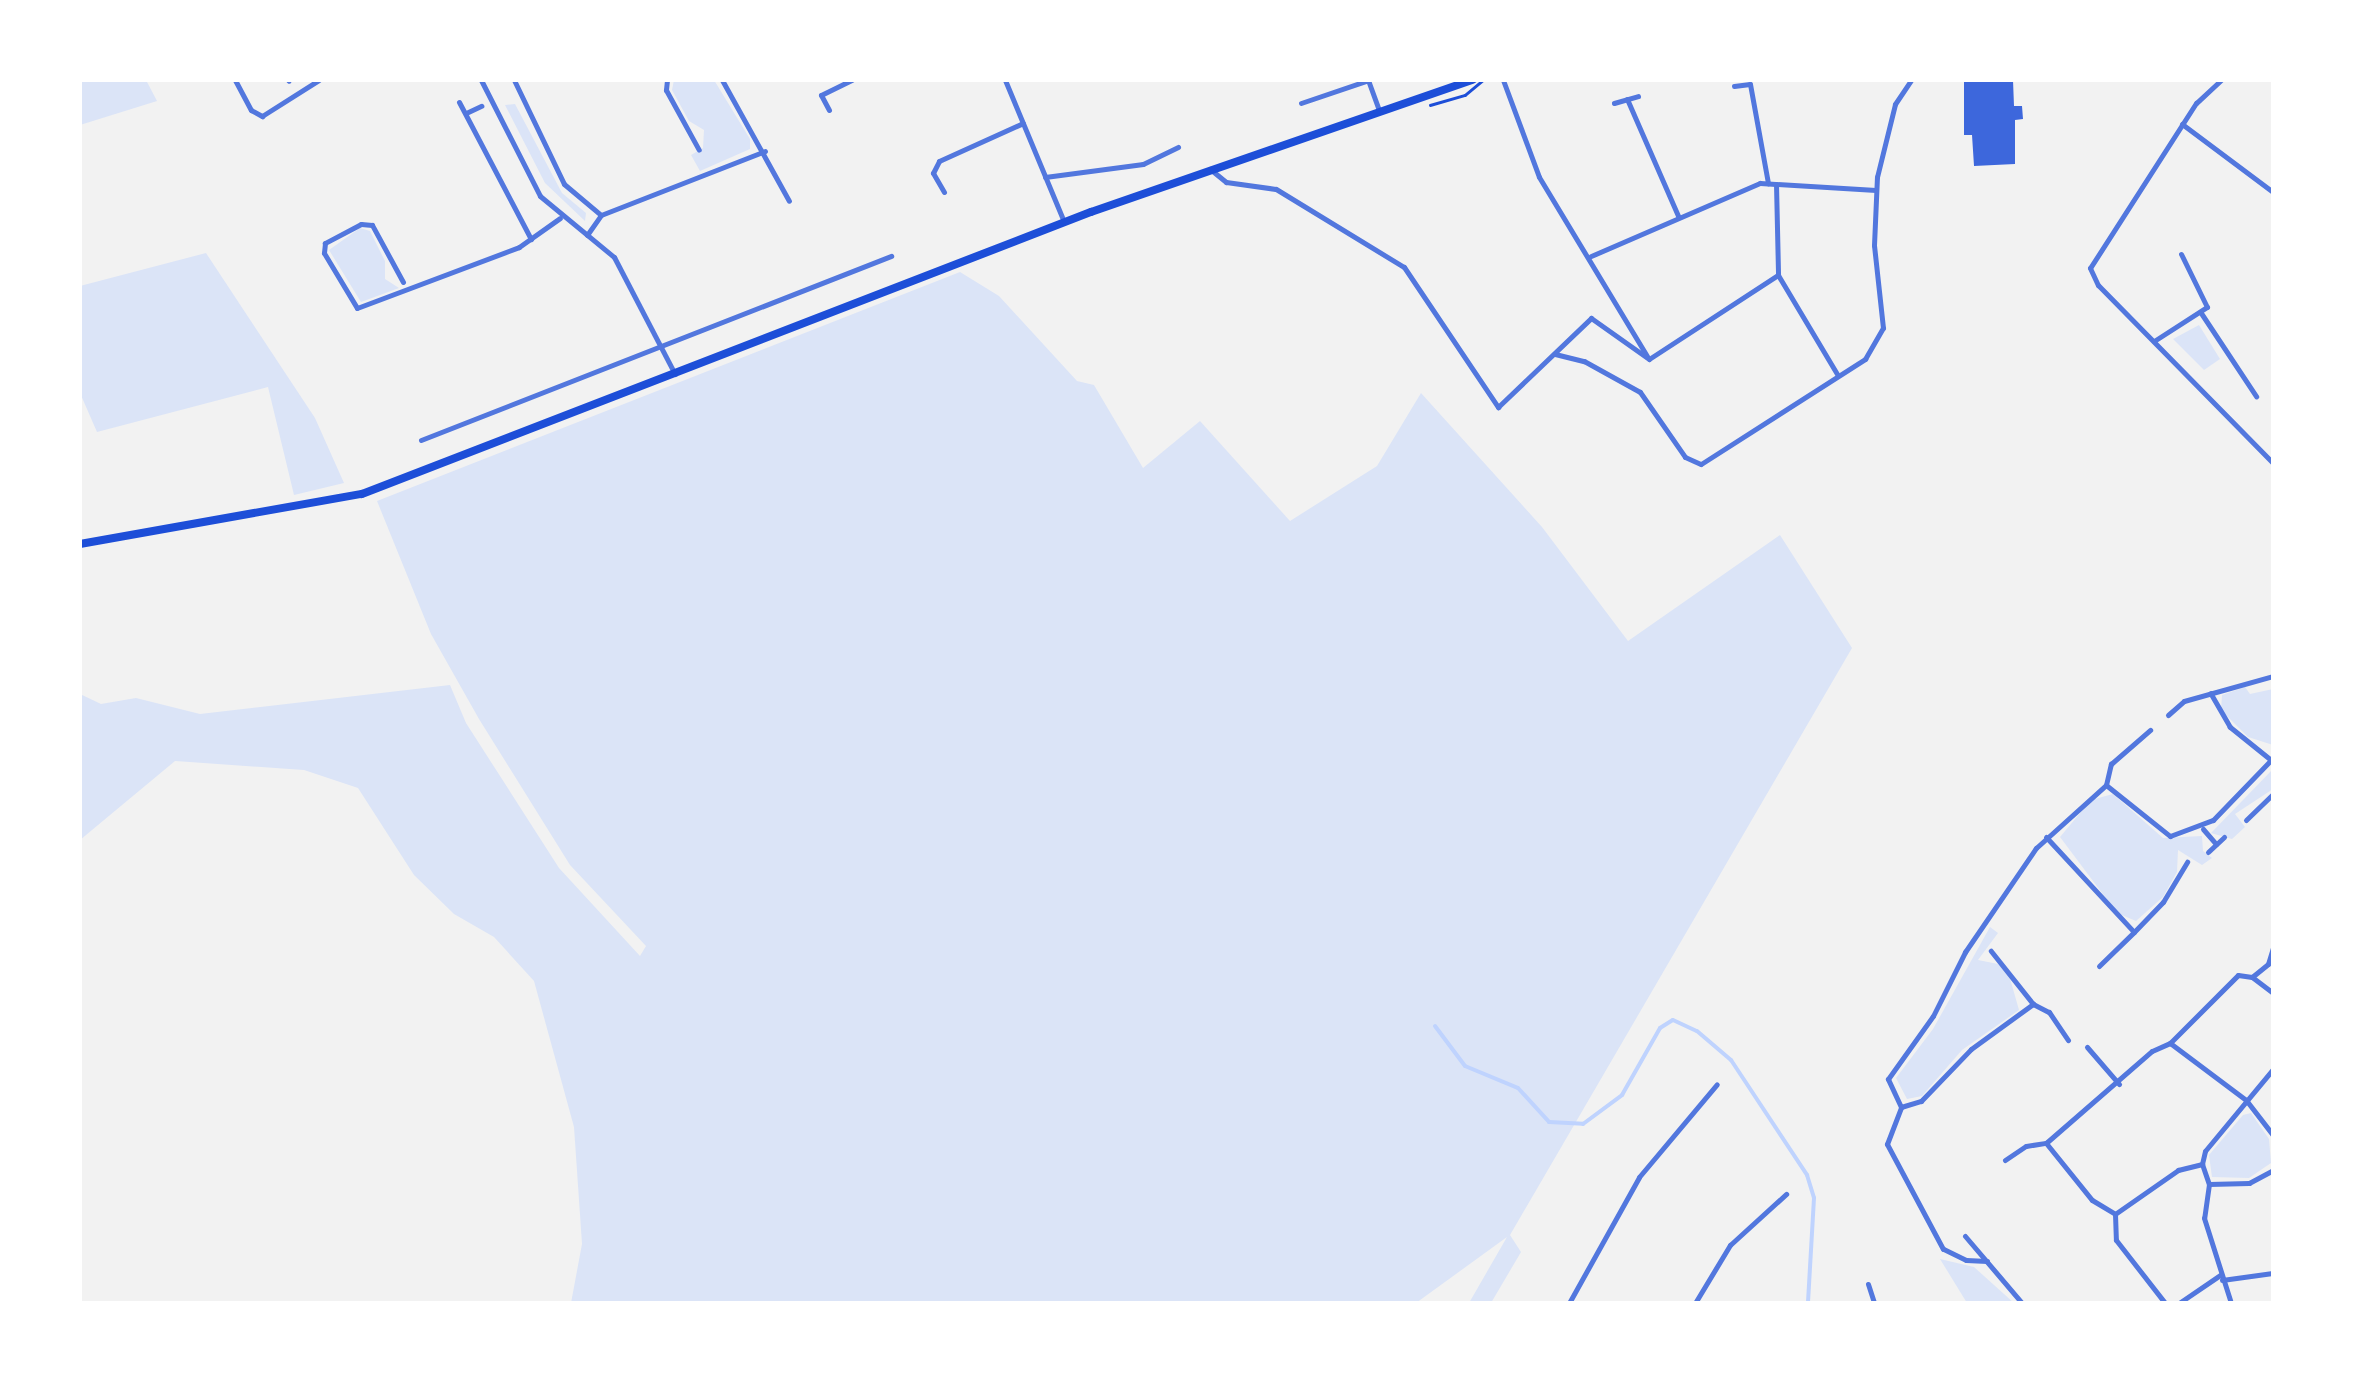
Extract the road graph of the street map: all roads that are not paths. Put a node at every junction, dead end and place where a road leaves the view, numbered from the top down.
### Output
1 (235, 80) edge
2 (319, 80) edge
3 (481, 80) edge
4 (514, 80) edge
5 (667, 80) edge
6 (722, 80) edge
7 (852, 80) edge
8 (1005, 80) edge
9 (1368, 80) edge
10 (1473, 80) edge
11 (1504, 80) edge
12 (1911, 80) edge
13 (2221, 80) edge
14 (1734, 86) dead end
15 (1638, 96) dead end
16 (1627, 99) junction
17 (458, 102) dead end
18 (1301, 103) dead end
19 (1614, 103) dead end
20 (482, 106) dead end
21 (829, 110) dead end
22 (1379, 110) junction
23 (465, 114) junction
24 (1023, 124) junction
25 (2182, 124) junction
26 (1178, 147) dead end
27 (698, 150) dead end
28 (765, 150) junction
29 (1208, 168) junction
30 (1045, 176) junction
31 (1772, 184) junction
32 (1876, 190) junction
33 (944, 192) dead end
34 (2273, 192) edge
35 (789, 201) dead end
36 (601, 215) junction
37 (1678, 216) junction
38 (560, 218) junction
39 (1064, 222) junction
40 (587, 236) junction
41 (531, 238) junction
42 (2181, 254) dead end
43 (892, 256) dead end
44 (1590, 256) junction
45 (1778, 275) junction
46 (403, 282) dead end
47 (2200, 313) junction
48 (2154, 340) junction
49 (661, 346) junction
50 (1555, 354) junction
51 (1648, 359) junction
52 (674, 374) junction
53 (1837, 374) junction
54 (2256, 396) dead end
55 (421, 440) dead end
56 (2273, 463) edge
57 (80, 544) edge
58 (2273, 676) edge
59 (2210, 693) junction
60 (2168, 715) dead end
61 (2150, 730) dead end
62 (2272, 760) edge
63 (2106, 785) junction
64 (2273, 794) edge
65 (2246, 820) dead end
66 (2203, 829) junction
67 (2046, 837) junction
68 (2224, 837) dead end
69 (2216, 844) junction
70 (2208, 852) dead end
71 (2187, 862) dead end
72 (2134, 932) junction
73 (2273, 948) edge
74 (1991, 951) dead end
75 (2099, 966) dead end
76 (2252, 977) junction
77 (2273, 993) edge
78 (2033, 1004) junction
79 (2068, 1040) dead end
80 (2170, 1043) junction
81 (2087, 1046) dead end
82 (2273, 1069) edge
83 (1717, 1084) dead end
84 (2119, 1084) junction
85 (2246, 1100) junction
86 (1901, 1107) junction
87 (2273, 1135) edge
88 (2046, 1142) junction
89 (2005, 1160) dead end
90 (2202, 1164) junction
91 (2273, 1170) edge
92 (2209, 1184) junction
93 (1786, 1194) dead end
94 (2115, 1214) junction
95 (1965, 1236) dead end
96 (1988, 1261) junction
97 (2273, 1273) edge
98 (2221, 1278) junction
99 (1868, 1284) dead end
100 (1569, 1303) edge
101 (1696, 1303) edge
102 (1874, 1303) edge
103 (2022, 1303) edge
104 (2164, 1303) edge
105 (2179, 1303) edge
106 (2231, 1303) edge

1 - 2 street
3 - 38 street
4 - 36 street
5 - 27 street
6 - 28 street
7 - 21 street
8 - 24 street
9 - 18 street
9 - 22 street
10 - 22 main road
11 - 44 street
12 - 32 street
13 - 25 street
14 - 31 street
15 - 16 street
16 - 19 street
16 - 37 street
17 - 23 street
20 - 23 street
22 - 29 main road
23 - 41 street
24 - 30 street
24 - 33 street
25 - 34 street
25 - 48 street
26 - 30 street
28 - 35 street
28 - 36 street
29 - 39 main road
29 - 50 street
30 - 39 street
31 - 32 street
31 - 37 street
31 - 45 street
32 - 53 street
36 - 40 street
37 - 44 street
38 - 40 street
38 - 41 street
39 - 52 main road
40 - 49 street
41 - 46 street
42 - 47 street
43 - 49 street
44 - 51 street
45 - 51 street
45 - 53 street
47 - 48 street
47 - 54 street
48 - 56 street
49 - 52 street
49 - 55 street
50 - 51 street
50 - 53 street
52 - 57 main road
58 - 59 street
59 - 60 street
59 - 62 street
61 - 63 street
62 - 66 street
63 - 66 street
63 - 67 street
64 - 65 street
66 - 69 street
67 - 72 street
67 - 86 street
68 - 69 street
69 - 70 street
71 - 72 street
72 - 75 street
73 - 76 street
74 - 78 street
76 - 77 street
76 - 80 street
78 - 79 street
78 - 86 street
80 - 84 street
80 - 85 street
81 - 84 street
82 - 85 street
83 - 100 street
84 - 88 street
85 - 87 street
85 - 90 street
86 - 96 street
88 - 89 street
88 - 94 street
90 - 92 street
90 - 94 street
91 - 92 street
92 - 98 street
93 - 101 street
94 - 104 street
95 - 96 street
96 - 103 street
97 - 98 street
98 - 105 street
98 - 106 street
99 - 102 street

